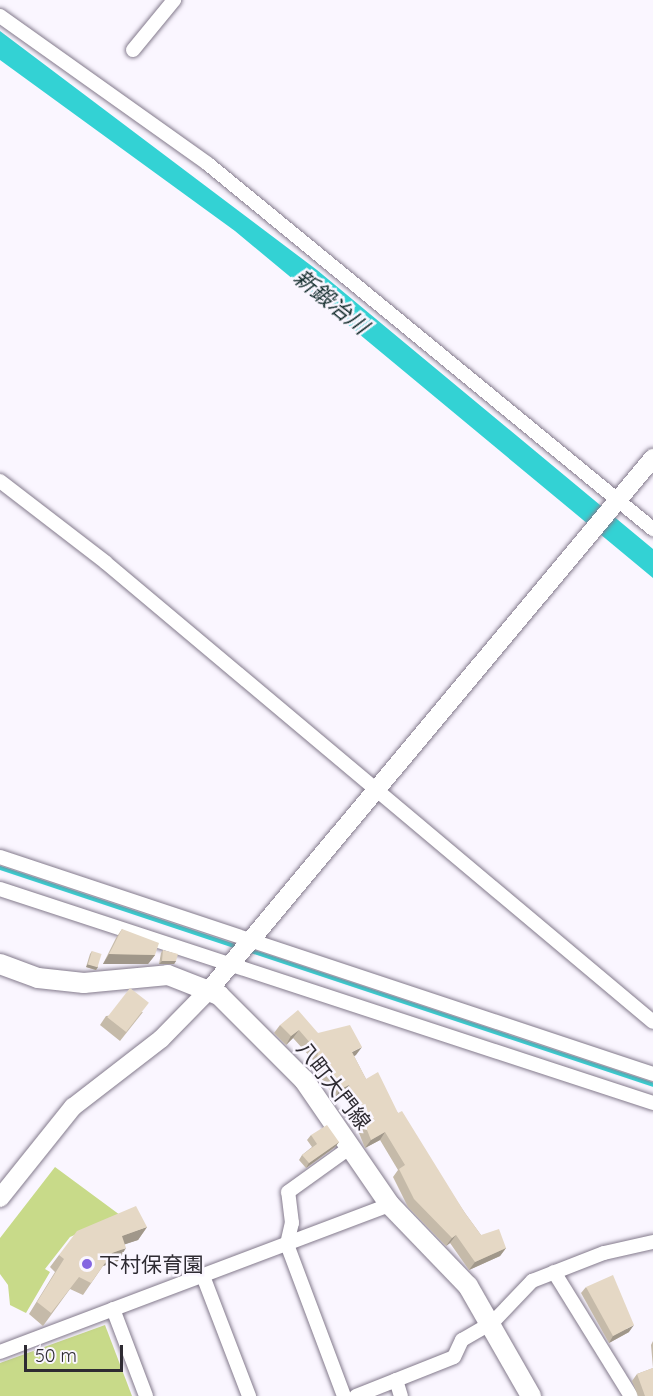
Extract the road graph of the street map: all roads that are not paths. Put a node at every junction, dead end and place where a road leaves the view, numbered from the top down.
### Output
1 (174, 0) edge
2 (0, 16) edge
3 (133, 50) dead end
4 (653, 458) edge
5 (0, 481) edge
6 (615, 503) junction
7 (653, 529) edge
8 (378, 790) junction
9 (0, 857) edge
10 (0, 889) edge
11 (253, 939) junction
12 (232, 963) junction
13 (0, 964) edge
14 (210, 989) junction
15 (653, 1022) edge
16 (653, 1074) edge
17 (653, 1103) edge
18 (352, 1146) junction
19 (0, 1198) edge
20 (390, 1205) junction
21 (653, 1242) edge
22 (287, 1244) junction
23 (554, 1272) junction
24 (203, 1276) junction
25 (113, 1309) junction
26 (493, 1322) junction
27 (0, 1352) edge
28 (396, 1380) junction
29 (146, 1396) edge
30 (249, 1396) edge
31 (344, 1396) edge
32 (357, 1396) edge
33 (401, 1396) edge
34 (531, 1396) edge
35 (631, 1396) edge

1 - 3 street
2 - 6 street
4 - 6 street
5 - 8 street
6 - 7 street
6 - 8 street
8 - 11 street
8 - 15 street
9 - 11 street
10 - 12 street
11 - 12 street
11 - 16 street
12 - 14 street
12 - 17 street
13 - 14 main road, 八町大門線
14 - 18 main road, 八町大門線
14 - 19 street
18 - 20 main road, 八町大門線
18 - 22 street
20 - 22 street
20 - 26 main road, 八町大門線
21 - 23 street
22 - 24 street
22 - 31 street
23 - 26 street
23 - 35 street
24 - 25 street
24 - 30 street
25 - 27 street
25 - 29 street
26 - 28 street
26 - 34 main road, 八町大門線
28 - 32 street
28 - 33 street

